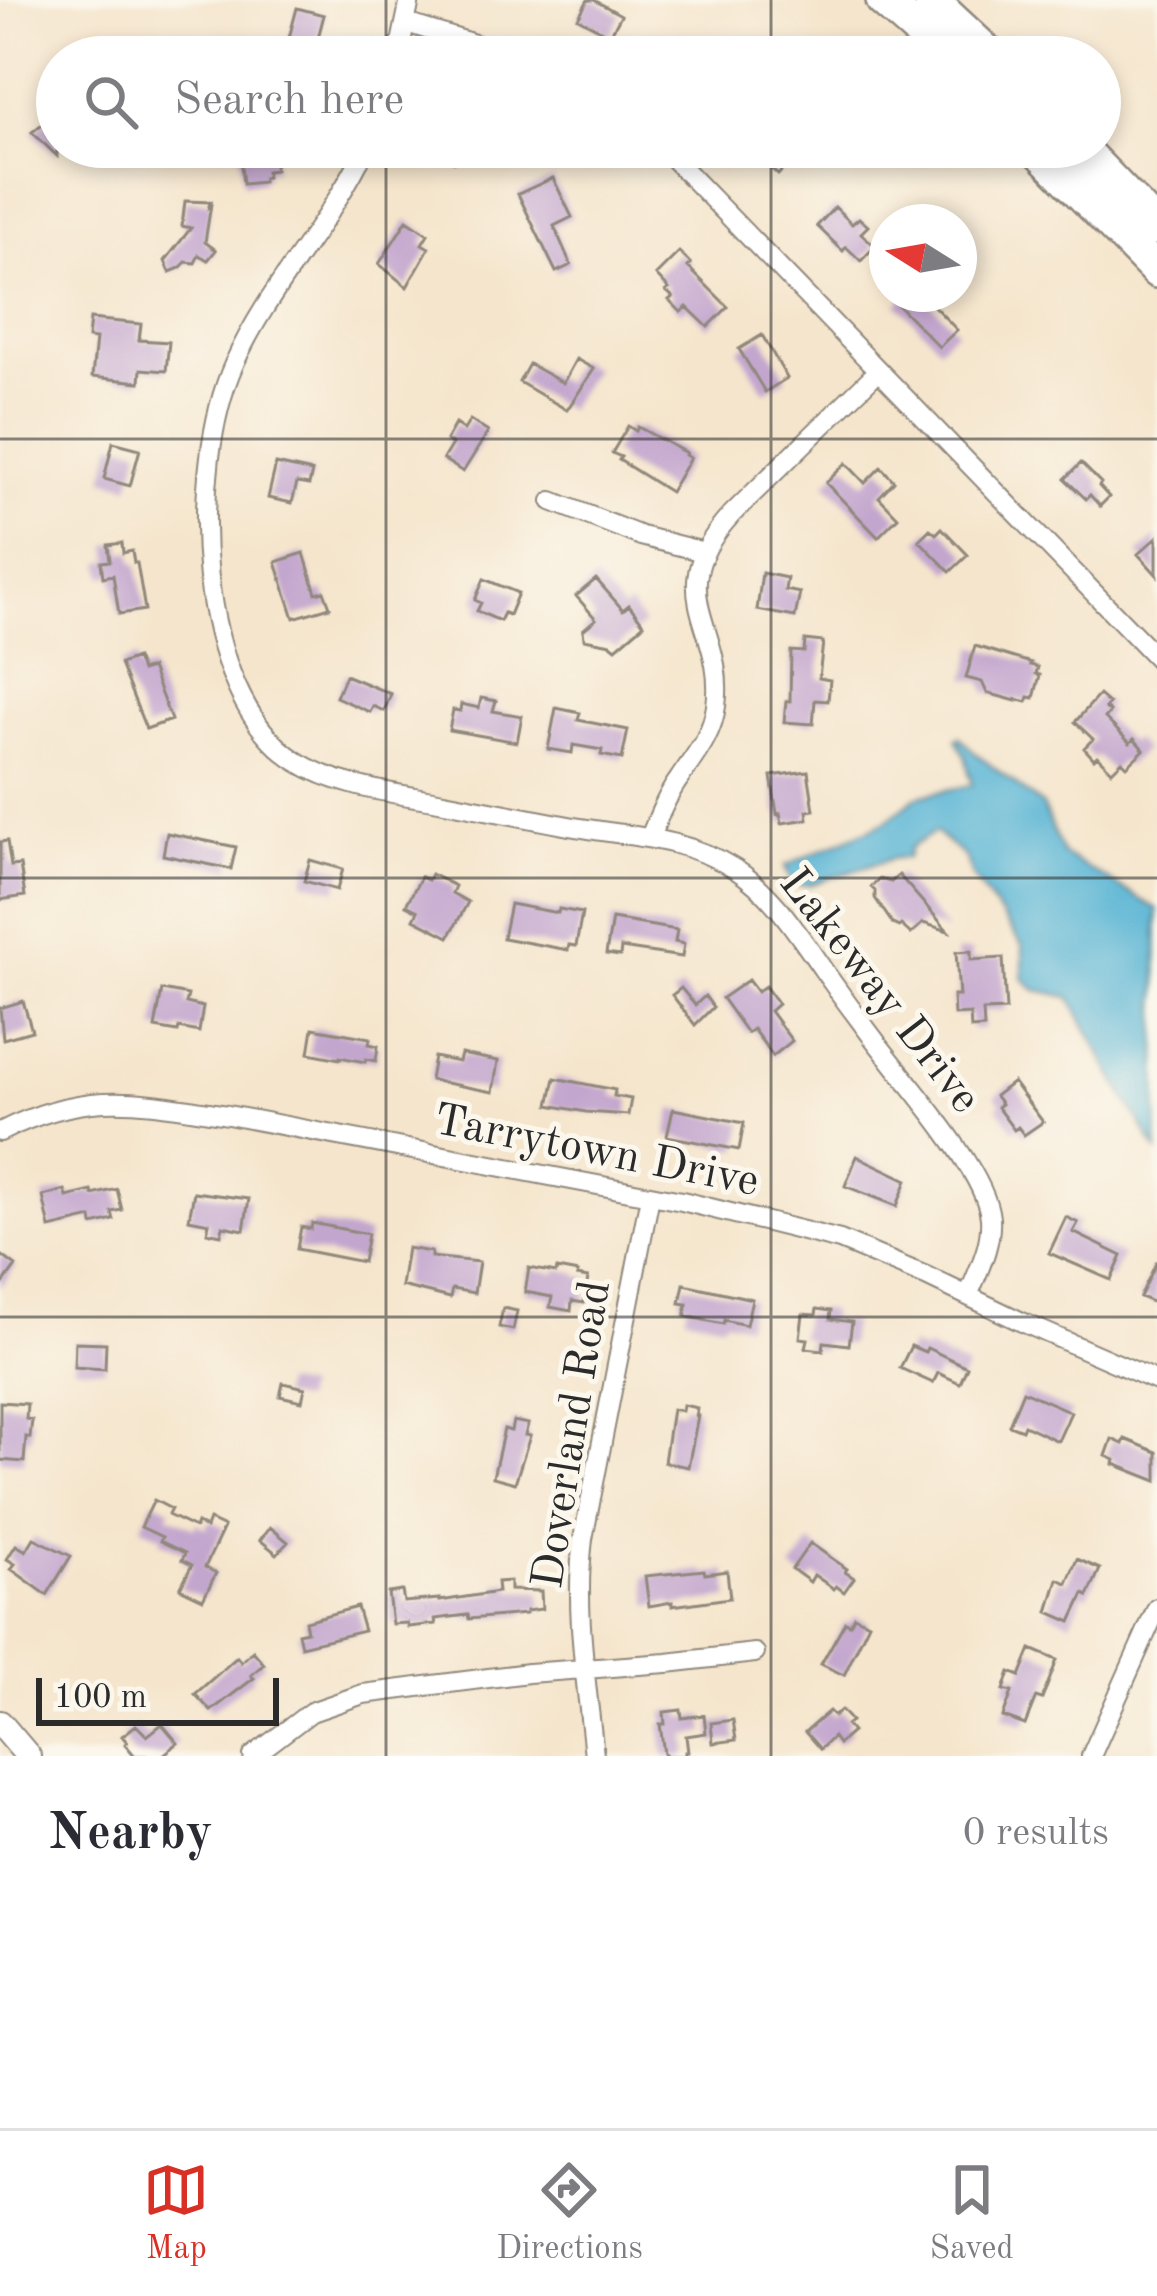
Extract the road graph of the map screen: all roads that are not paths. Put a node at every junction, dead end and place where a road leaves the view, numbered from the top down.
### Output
1 (410, 0) edge
2 (883, 0) edge
3 (931, 0) edge
4 (406, 23) junction
5 (403, 36) edge
6 (448, 36) edge
7 (924, 36) edge
8 (970, 36) edge
9 (355, 168) edge
10 (682, 168) edge
11 (1056, 168) edge
12 (1098, 168) edge
13 (1157, 228) edge
14 (1157, 272) edge
15 (878, 371) junction
16 (552, 501) dead end
17 (704, 552) junction
18 (1157, 658) edge
19 (650, 838) junction
20 (0, 1132) edge
21 (650, 1196) junction
22 (968, 1296) junction
23 (1157, 1382) edge
24 (1157, 1608) edge
25 (755, 1653) dead end
26 (584, 1669) junction
27 (0, 1723) edge
28 (28, 1756) edge
29 (253, 1756) edge
30 (594, 1756) edge
31 (1091, 1756) edge

1 - 4 street
2 - 7 highway
3 - 8 highway
4 - 5 street
4 - 6 street
9 - 19 street, Lakeway Drive
10 - 15 street
11 - 14 highway
12 - 13 highway
15 - 17 street
15 - 18 street
16 - 17 street
17 - 19 street
19 - 22 street, Lakeway Drive
20 - 21 street, Tarrytown Drive
21 - 22 street, Tarrytown Drive
21 - 26 street, Doverland Road
22 - 23 street, Tarrytown Drive
24 - 31 street
25 - 26 street
26 - 29 street
26 - 30 street, Doverland Road
27 - 28 street

